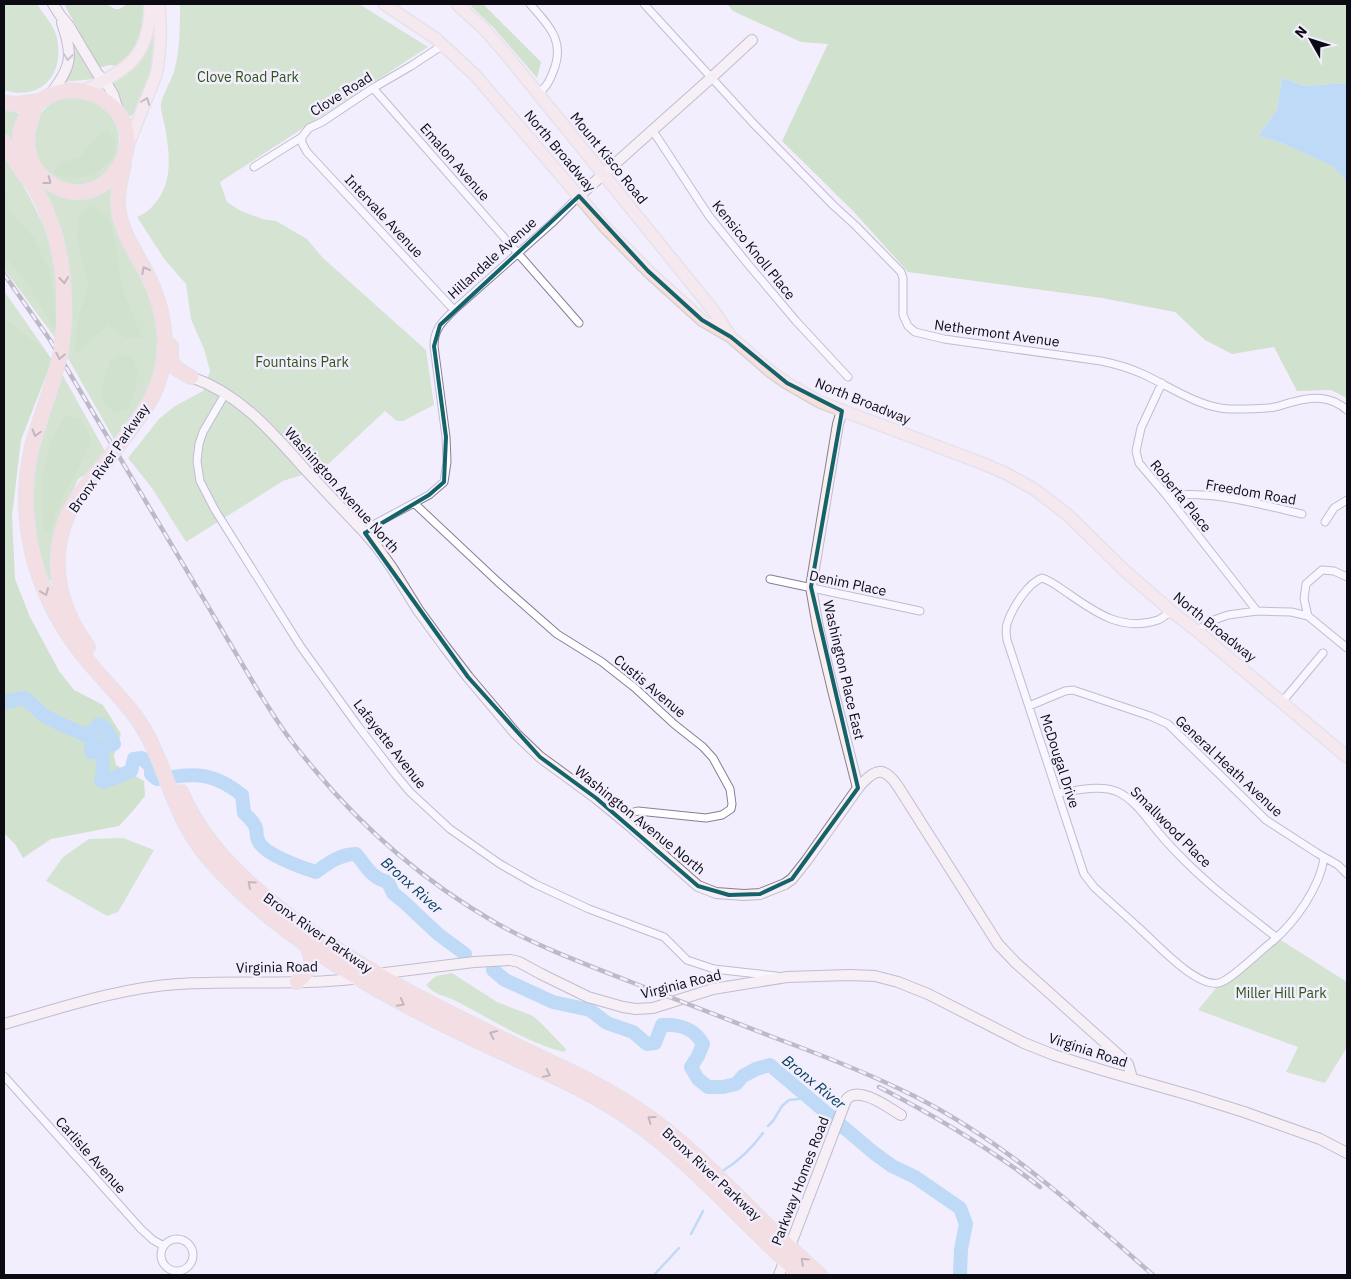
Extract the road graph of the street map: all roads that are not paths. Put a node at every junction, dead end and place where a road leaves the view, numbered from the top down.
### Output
1 (53, 4) edge
2 (150, 4) edge
3 (159, 4) edge
4 (384, 4) edge
5 (457, 4) edge
6 (530, 4) edge
7 (644, 4) edge
8 (60, 15) junction
9 (752, 40) dead end
10 (443, 45) junction
11 (711, 78) junction
12 (104, 81) junction
13 (373, 88) junction
14 (84, 91) junction
15 (538, 94) junction
16 (42, 101) junction
17 (4, 102) edge
18 (120, 116) junction
19 (653, 131) junction
20 (302, 137) junction
21 (4, 142) edge
22 (127, 151) junction
23 (254, 167) dead end
24 (603, 175) junction
25 (34, 187) junction
26 (579, 196) junction
27 (518, 253) junction
28 (154, 289) junction
29 (454, 310) junction
30 (579, 323) dead end
31 (731, 336) junction
32 (191, 377) junction
33 (848, 377) dead end
34 (1162, 383) junction
35 (225, 394) junction
36 (1347, 410) edge
37 (842, 411) junction
38 (133, 426) junction
39 (1167, 496) junction
40 (1347, 500) edge
41 (415, 504) junction
42 (1302, 514) dead end
43 (1324, 522) dead end
44 (365, 533) junction
45 (1347, 577) edge
46 (770, 579) dead end
47 (811, 588) junction
48 (920, 611) dead end
49 (1171, 611) junction
50 (1257, 611) junction
51 (1308, 616) junction
52 (1197, 631) junction
53 (1347, 648) edge
54 (1323, 653) dead end
55 (1282, 702) junction
56 (1029, 706) junction
57 (1347, 756) edge
58 (167, 766) junction
59 (858, 788) junction
60 (176, 791) junction
61 (1057, 793) junction
62 (618, 816) junction
63 (1324, 858) junction
64 (1347, 874) edge
65 (1276, 937) junction
66 (302, 941) junction
67 (375, 974) junction
68 (787, 977) junction
69 (359, 978) junction
70 (297, 982) junction
71 (4, 1024) edge
72 (4, 1076) edge
73 (1132, 1078) junction
74 (901, 1115) dead end
75 (1347, 1153) edge
76 (164, 1246) junction
77 (787, 1254) junction
78 (779, 1275) edge
79 (801, 1275) edge
80 (820, 1275) edge

1 - 8 street
2 - 12 main road
22 -> 3 main road, Bronx River Parkway
4 - 10 main road, North Broadway
5 - 15 main road, Mount Kisco Road
6 - 15 street
7 - 11 street, Nethermont Avenue
8 - 12 street
8 -> 16 street
9 - 11 street, Hillandale Avenue
10 - 13 street, Clove Road
10 - 26 main road, North Broadway
11 - 19 street, Hillandale Avenue
11 - 34 street, Nethermont Avenue
12 - 14 main road
12 - 18 street
13 - 20 street, Clove Road
13 - 27 street, Emalon Avenue
14 - 16 highway
14 - 18 highway
15 - 24 main road, Mount Kisco Road
16 - 17 highway
16 -> 22 highway
16 - 25 highway
18 - 22 highway
19 - 24 street, Hillandale Avenue
19 - 33 street, Kensico Knoll Place
20 - 23 street, Clove Road
20 - 29 street, Intervale Avenue
21 - 25 highway
28 -> 22 highway, Bronx River Parkway
24 - 26 street, Hillandale Avenue
24 - 31 main road, Mount Kisco Road
25 -> 58 highway, Bronx River Parkway, bridge
26 - 27 street, Hillandale Avenue
26 - 31 main road, North Broadway
27 - 29 street, Hillandale Avenue
27 - 30 street, Emalon Avenue
28 - 32 highway
28 - 38 highway, Bronx River Parkway
29 - 41 street, Hillandale Avenue
31 - 37 main road, North Broadway
32 - 35 street, Washington Avenue North
32 - 38 highway
34 - 36 street, Nethermont Avenue
34 - 39 street, Roberta Place
35 - 44 street, Washington Avenue North
35 - 68 street, Lafayette Avenue
37 - 47 street, Washington Place East
37 - 49 main road, North Broadway
38 - 58 highway, Bronx River Parkway, bridge
39 - 42 street, Freedom Road
39 - 50 street, Roberta Place
40 - 43 street
41 - 44 street, Hillandale Avenue
41 - 62 street, Custis Avenue
44 - 62 street, Washington Avenue North
45 - 51 street
46 - 47 street, Denim Place
47 - 48 street, Denim Place
47 - 59 street, Washington Place East
49 - 52 main road, North Broadway
49 - 56 street, McDougal Drive
50 - 51 street
50 - 52 street
51 - 53 street
52 - 55 main road, North Broadway
54 - 55 street
55 - 57 main road, North Broadway
56 - 61 street, McDougal Drive
56 - 63 street, General Heath Avenue
58 - 60 highway, Bronx River Parkway
59 - 62 street, Washington Avenue North
59 - 73 street, Washington Avenue North
60 - 66 highway, Bronx River Parkway
67 -> 60 highway, Bronx River Parkway
61 - 65 street, Smallwood Place
61 - 65 street, McDougal Drive
63 - 64 street, General Heath Avenue
63 - 65 street
66 - 69 highway, Bronx River Parkway
66 - 70 highway
67 - 68 street, Virginia Road
67 - 69 street, Virginia Road
77 -> 67 highway, Bronx River Parkway
68 - 73 street, Virginia Road
69 - 70 street, Virginia Road
69 -> 77 highway, Bronx River Parkway
70 - 71 street, Virginia Road
72 - 76 street, Carlisle Avenue
73 - 75 street, Virginia Road
74 - 77 street, Parkway Homes Road
76 - 76 street
77 - 78 street, Parkway Homes Road
77 - 79 highway, Bronx River Parkway
80 -> 77 highway, Bronx River Parkway

